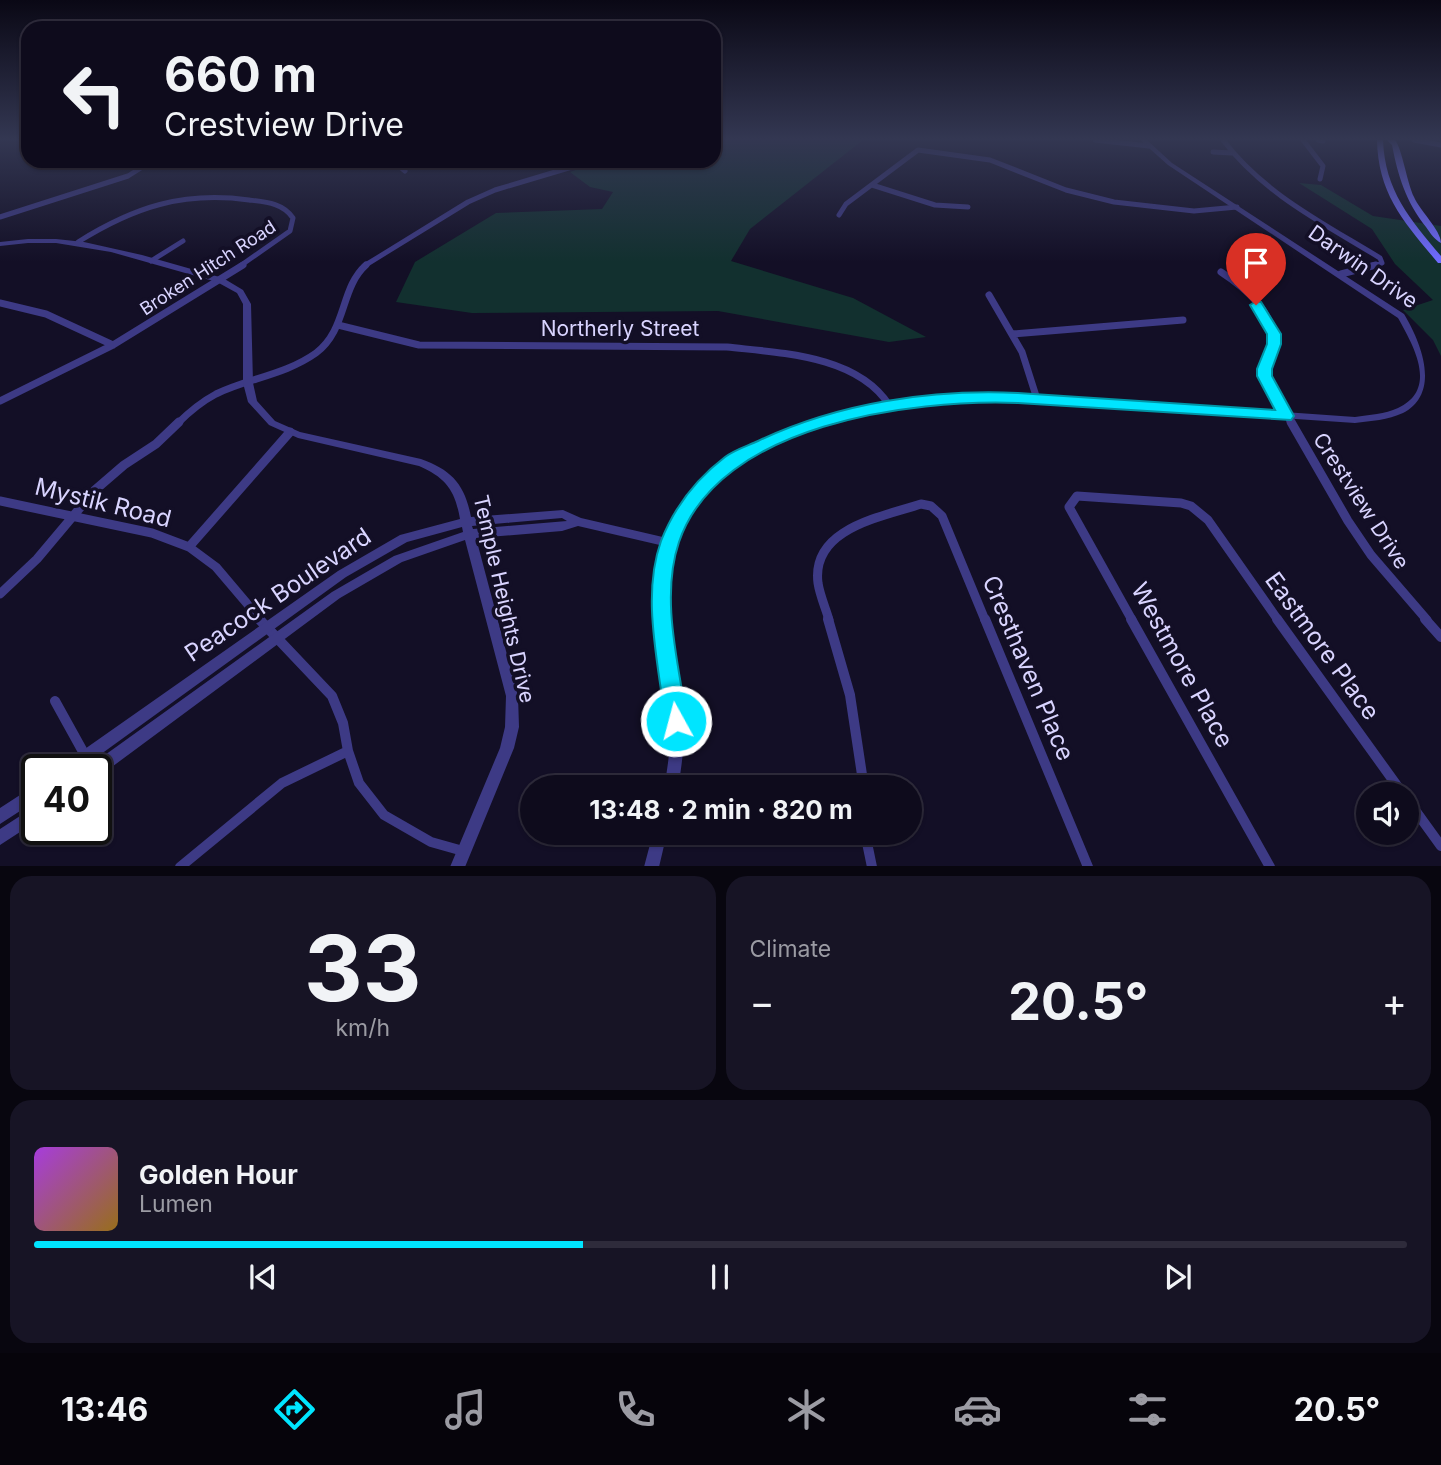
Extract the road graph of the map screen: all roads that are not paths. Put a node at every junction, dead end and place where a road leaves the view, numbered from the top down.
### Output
1 (115, 180) edge
2 (529, 180) edge
3 (878, 180) edge
4 (1042, 180) edge
5 (1196, 180) edge
6 (1259, 180) edge
7 (1387, 180) edge
8 (1403, 180) edge
9 (872, 185) junction
10 (1237, 207) junction
11 (968, 208) dead end
12 (839, 215) dead end
13 (0, 218) edge
14 (183, 241) dead end
15 (1441, 241) edge
16 (78, 242) junction
17 (0, 244) edge
18 (151, 261) junction
19 (1441, 261) edge
20 (1221, 272) dead end
21 (1340, 274) junction
22 (220, 280) junction
23 (989, 295) dead end
24 (0, 303) edge
25 (1183, 320) dead end
26 (338, 325) junction
27 (1012, 334) junction
28 (113, 345) junction
29 (1433, 357) dead end
30 (1436, 376) dead end
31 (248, 383) junction
32 (1037, 399) junction
33 (0, 401) edge
34 (889, 405) junction
35 (1286, 416) junction
36 (290, 432) junction
37 (0, 501) edge
38 (74, 516) junction
39 (1208, 520) joint
40 (468, 528) junction
41 (670, 543) junction
42 (189, 547) junction
43 (0, 594) edge
44 (266, 627) junction
45 (1441, 637) edge
46 (277, 639) junction
47 (55, 701) dead end
48 (348, 751) junction
49 (84, 754) edge
50 (90, 754) edge
51 (112, 758) edge
52 (674, 775) edge
53 (862, 775) edge
54 (1394, 782) edge
55 (21, 803) edge
56 (1419, 816) edge
57 (0, 817) edge
58 (21, 823) edge
59 (0, 838) edge
60 (656, 845) edge
61 (868, 845) edge
62 (1441, 846) edge
63 (463, 851) junction
64 (180, 866) edge
65 (457, 866) edge
66 (650, 866) edge
67 (872, 866) edge
68 (1088, 866) edge
69 (1270, 866) edge

1 - 13 street
2 - 26 street
3 - 9 street
4 - 10 street
5 - 10 street, Darwin Drive
6 - 21 street
7 - 19 main road
8 - 15 main road
9 - 11 street
9 - 12 street
10 - 21 street, Darwin Drive
14 - 18 street
16 - 17 street, Temple Heights Drive
16 - 18 street, Temple Heights Drive
16 - 22 street, Broken Hitch Road
18 - 22 street, Temple Heights Drive
20 - 35 street, Crestview Drive
21 - 29 street, Darwin Drive
22 - 28 street, Broken Hitch Road
22 - 31 street, Temple Heights Drive
23 - 27 street
24 - 28 street
25 - 27 street
26 - 31 street
26 - 34 street, Northerly Street
27 - 32 street
28 - 33 street, Broken Hitch Road
30 - 35 street
31 - 36 street, Temple Heights Drive
31 - 38 street
32 - 34 street
32 - 35 street
34 - 41 street
35 - 45 street, Crestview Drive
36 - 40 street, Temple Heights Drive
36 - 42 street
37 - 38 street, Mystik Road
38 - 42 street, Mystik Road
38 - 43 street
39 - 54 street, Eastmore Place
39 - 69 street, Westmore Place
40 - 41 street, Peacock Boulevard
40 - 44 street, Peacock Boulevard
40 - 46 street, Peacock Boulevard
40 - 63 street, Temple Heights Drive
41 - 52 street
42 - 44 street, Mystik Road
44 - 46 street, Mystik Road
44 - 50 street, Peacock Boulevard
46 - 48 street, Mystik Road
46 - 51 street, Peacock Boulevard
47 - 49 street
48 - 63 street, Mystik Road
48 - 64 street
53 - 68 street, Cresthaven Place
55 - 57 street
56 - 62 street
58 - 59 street
60 - 66 street
61 - 67 street
63 - 65 street, Temple Heights Drive

